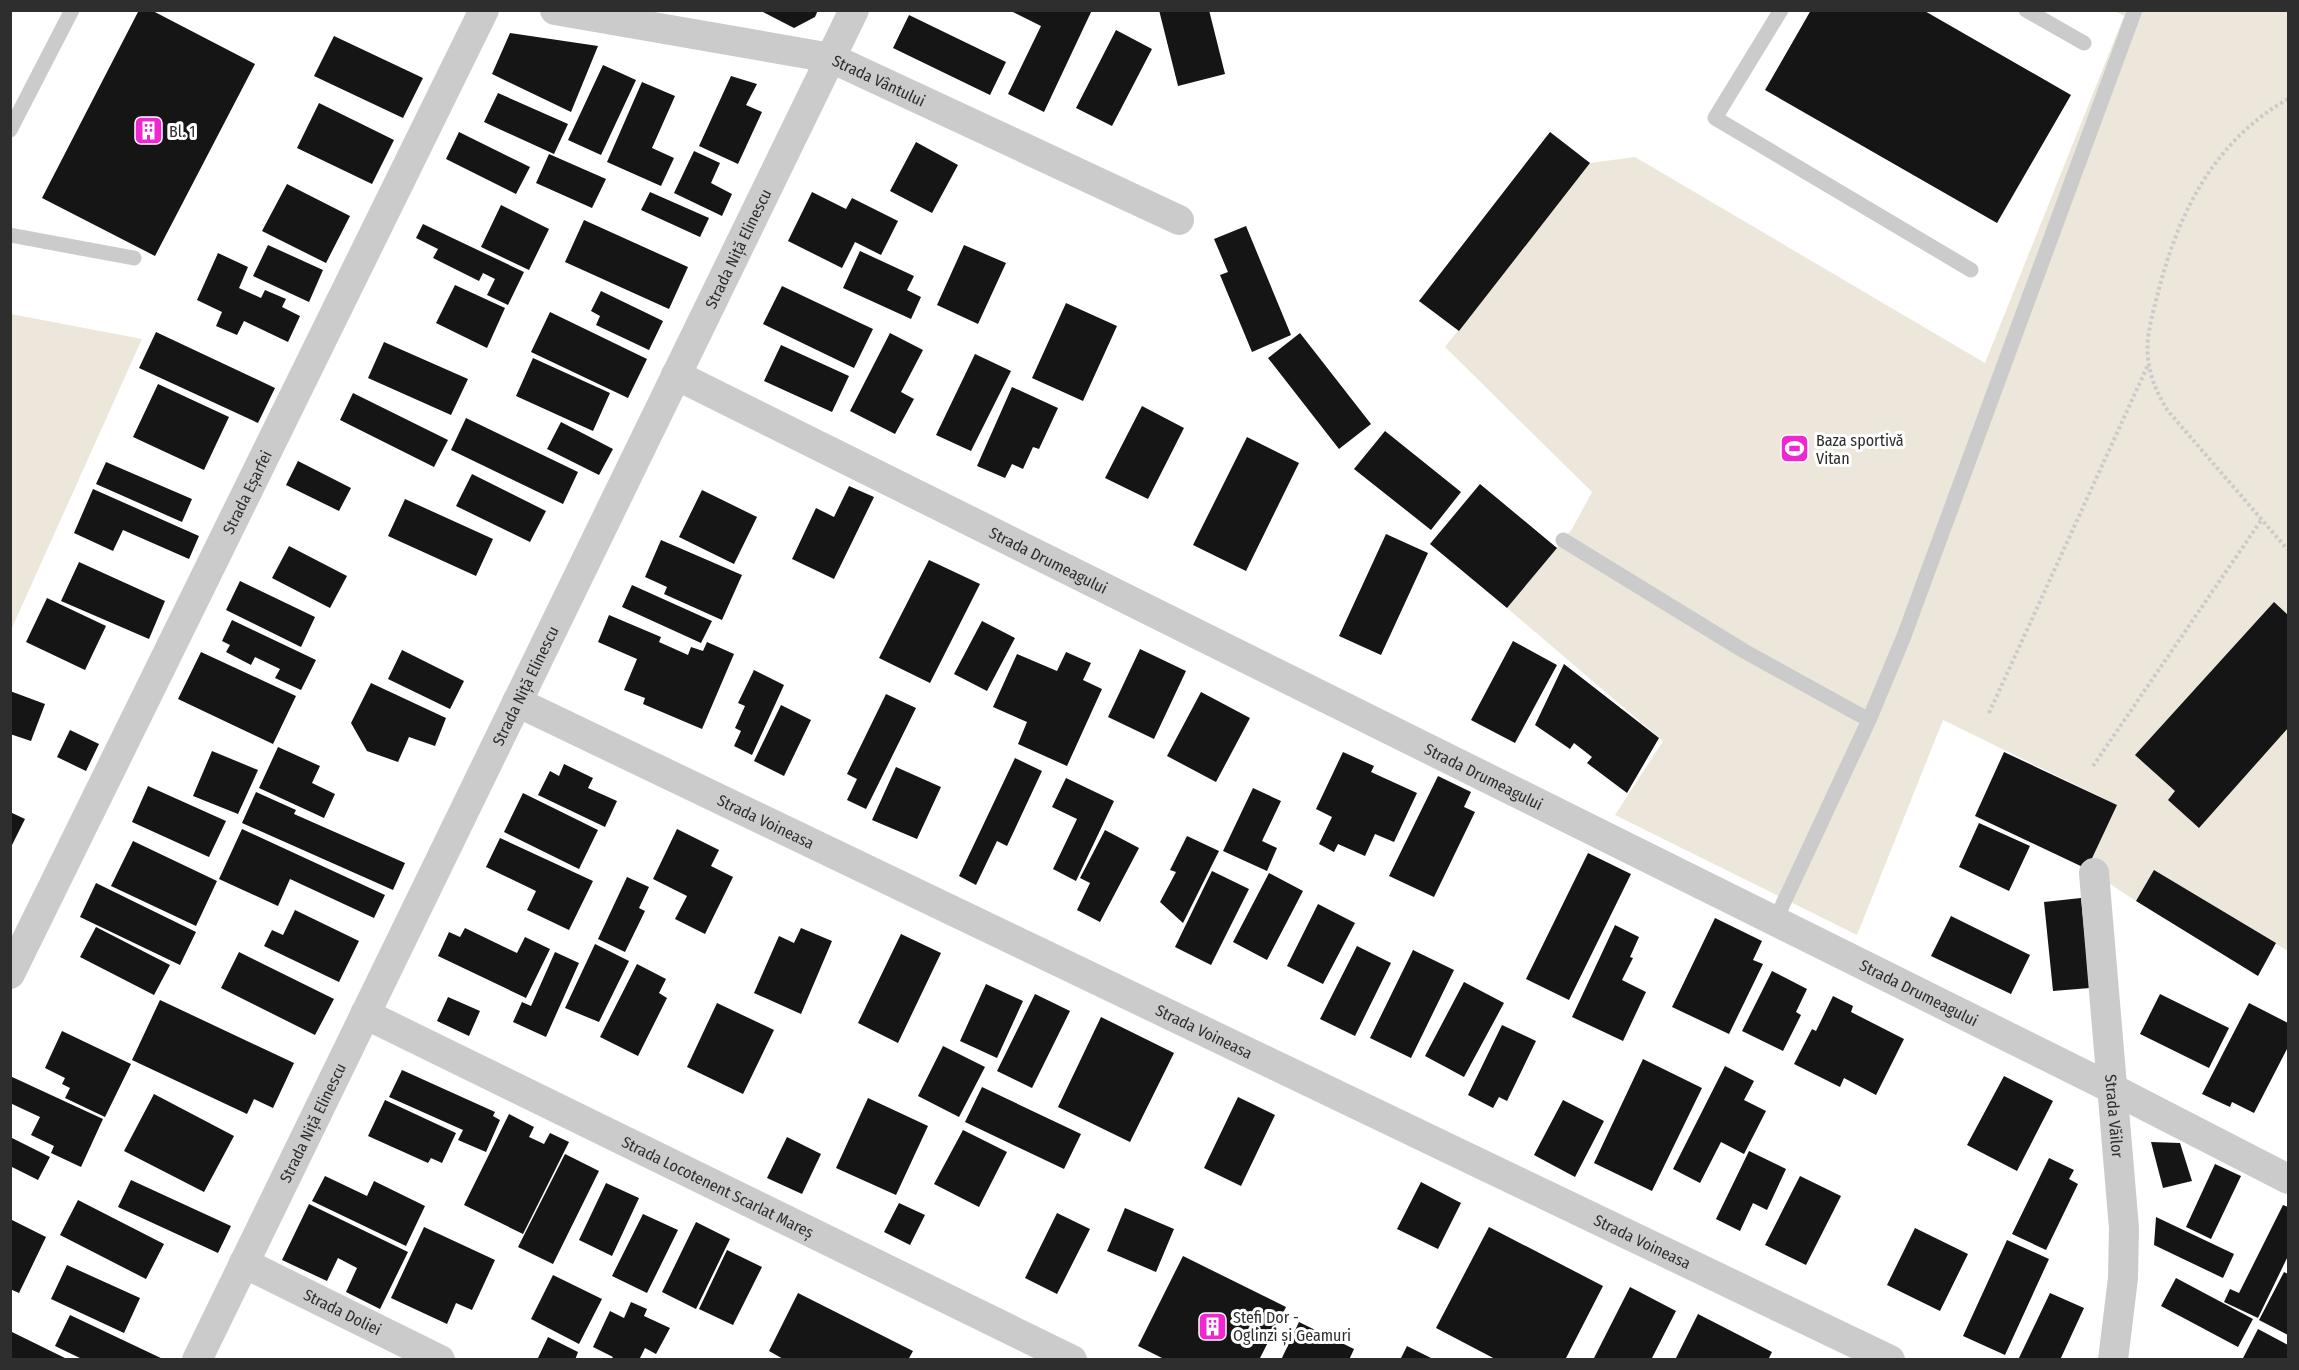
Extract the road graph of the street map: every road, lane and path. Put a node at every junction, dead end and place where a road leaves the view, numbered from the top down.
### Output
1 (72, 10) edge
2 (484, 10) edge
3 (555, 10) edge
4 (854, 10) edge
5 (1781, 10) edge
6 (2026, 10) edge
7 (2135, 10) edge
8 (2084, 43) dead end
9 (831, 58) junction
10 (2289, 99) edge
11 (10, 130) edge
12 (1179, 220) dead end
13 (10, 235) edge
14 (134, 258) dead end
15 (1971, 270) dead end
16 (2148, 364) junction
17 (676, 375) junction
18 (2263, 519) junction
19 (1563, 540) dead end
20 (2289, 549) edge
21 (517, 702) junction
22 (1989, 713) dead end
23 (1869, 720) junction
24 (2093, 766) dead end
25 (2094, 873) dead end
26 (1775, 921) junction
27 (10, 974) edge
28 (365, 1014) junction
29 (2113, 1089) junction
30 (2289, 1179) edge
31 (244, 1263) junction
32 (197, 1359) edge
33 (440, 1359) edge
34 (1072, 1359) edge
35 (1890, 1359) edge
36 (2113, 1359) edge

1 - 11 lane
2 - 27 street, Strada Eșarfei
3 - 9 street, Strada Vântului
4 - 9 street, Strada Niță Elinescu
5 - 15 lane
6 - 8 lane
7 - 23 lane
9 - 12 street, Strada Vântului
9 - 17 street, Strada Niță Elinescu
10 - 16 path
13 - 14 lane
16 - 18 path
16 - 22 path
17 - 21 street, Strada Niță Elinescu
17 - 26 street, Strada Drumeagului
18 - 20 path
18 - 24 path
19 - 23 lane
21 - 28 street, Strada Niță Elinescu
21 - 35 street, Strada Voineasa
23 - 26 lane
25 - 29 street, Strada Văilor
26 - 29 street, Strada Drumeagului
28 - 31 street, Strada Niță Elinescu
28 - 34 street, Strada Locotenent Scarlat Mareș
29 - 30 street, Strada Drumeagului
29 - 36 street, Strada Văilor
31 - 32 street, Strada Niță Elinescu
31 - 33 street, Strada Doliei

